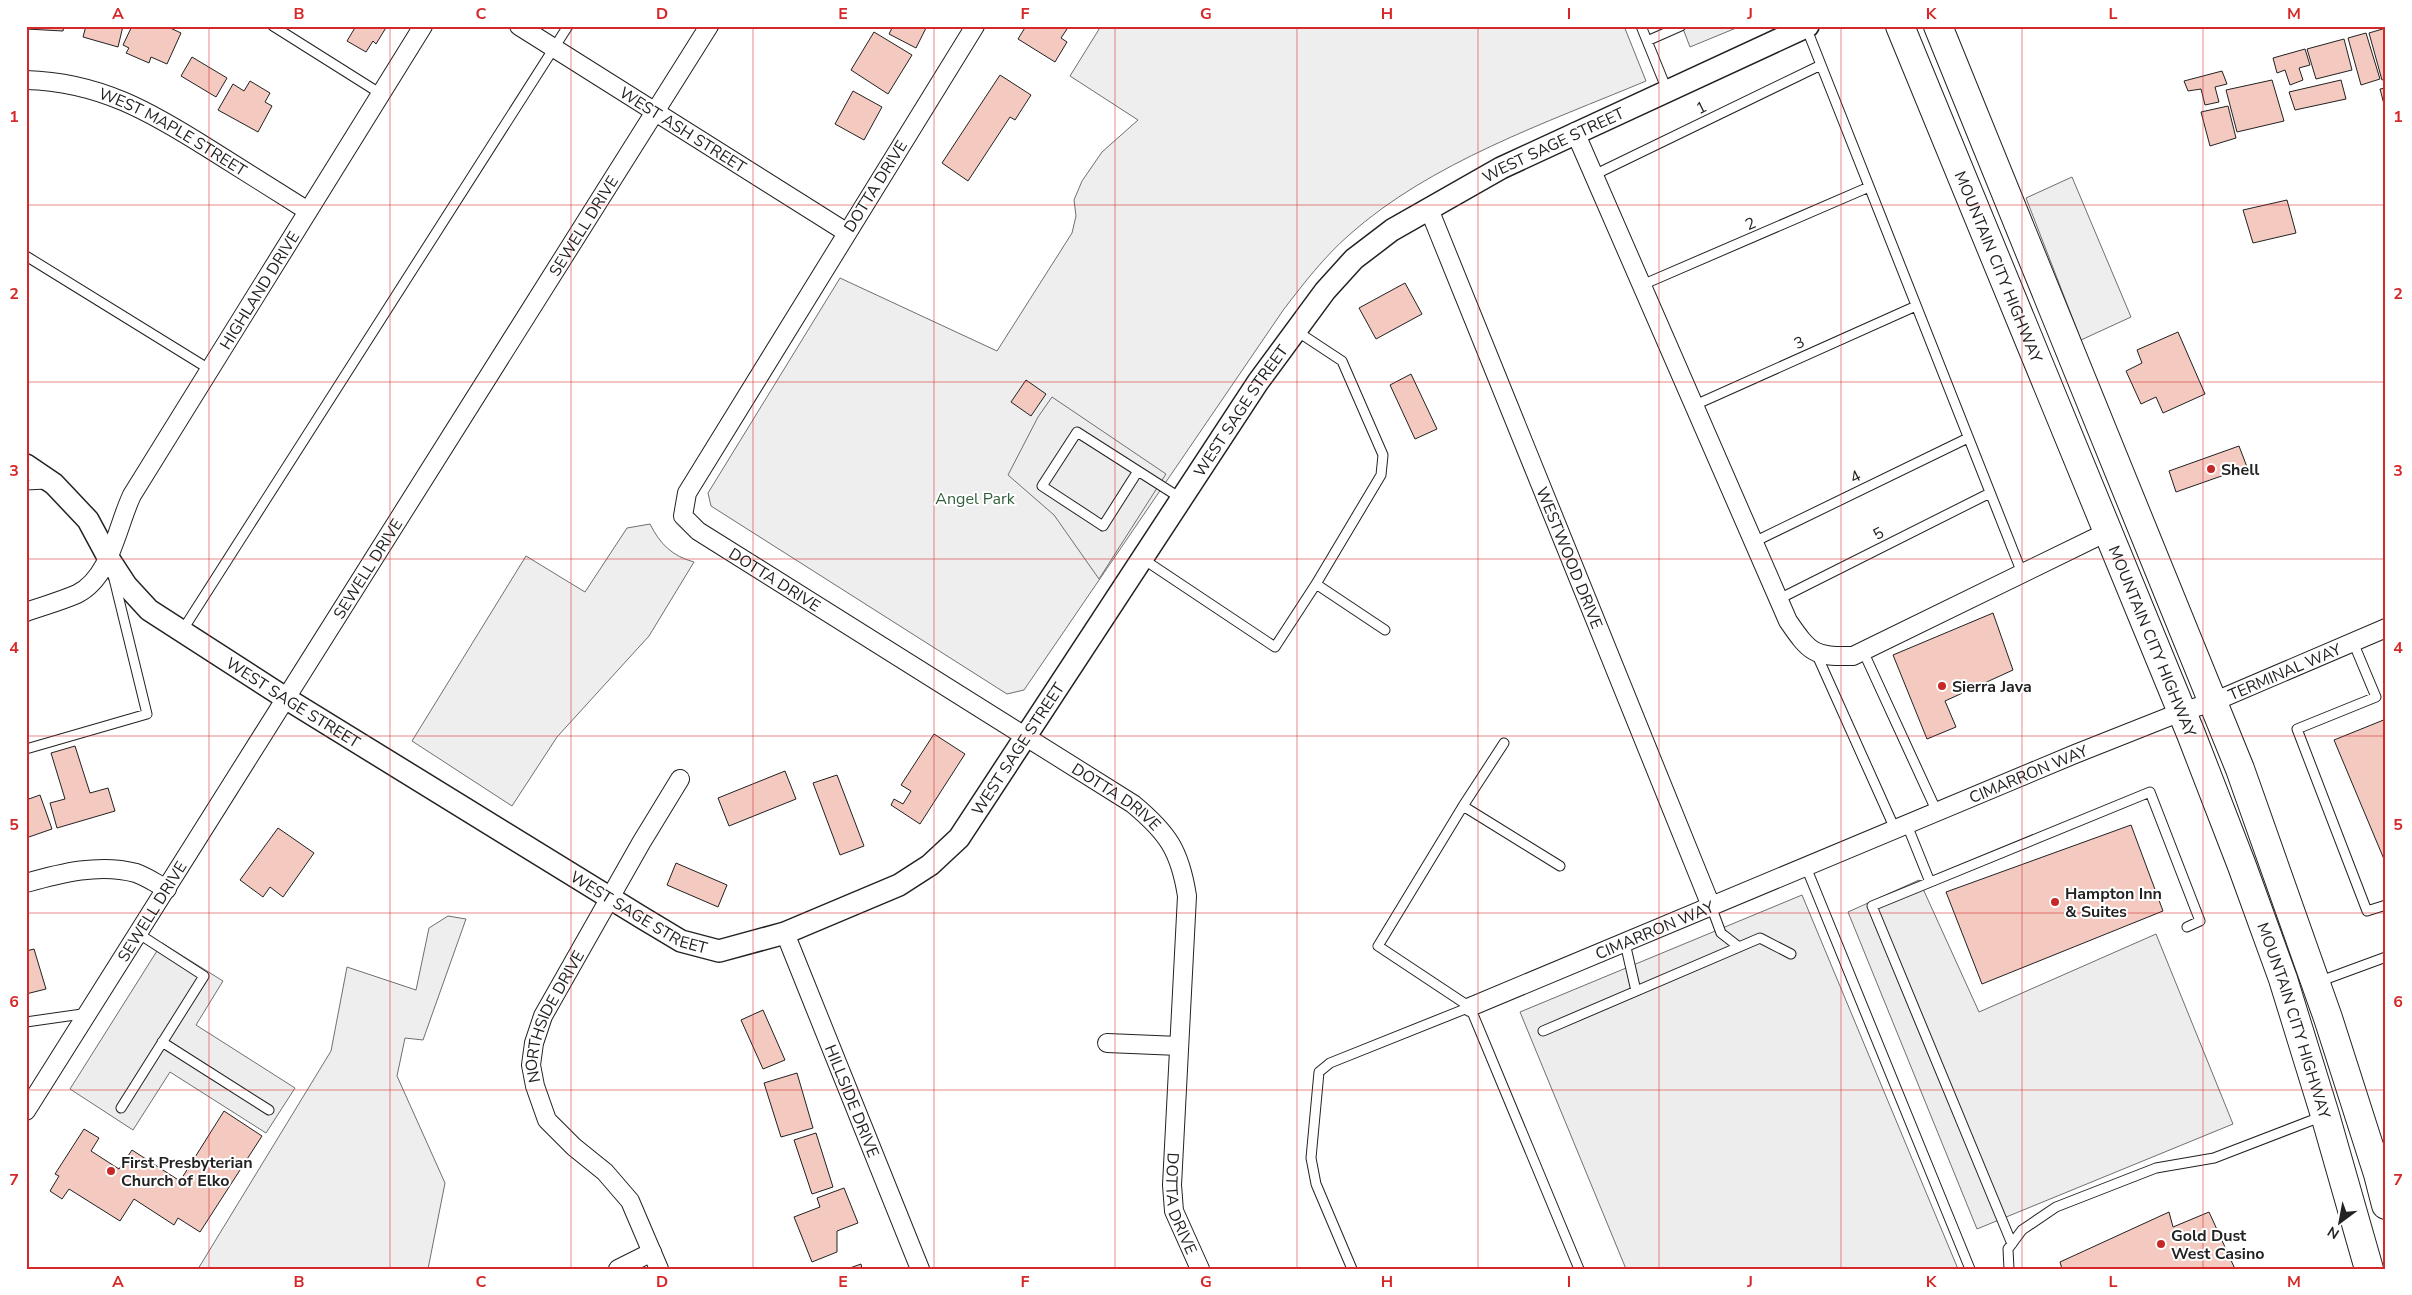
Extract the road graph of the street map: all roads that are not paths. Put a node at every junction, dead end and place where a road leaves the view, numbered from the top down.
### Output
1 (273, 26) edge
2 (423, 26) edge
3 (519, 26) edge
4 (568, 26) edge
5 (709, 26) edge
6 (975, 26) edge
7 (1641, 26) edge
8 (1681, 26) edge
9 (1900, 26) edge
10 (1938, 26) edge
11 (1807, 27) edge
12 (1647, 41) junction
13 (554, 48) junction
14 (1821, 65) junction
15 (26, 80) edge
16 (1667, 90) junction
17 (381, 94) junction
18 (657, 111) junction
19 (1575, 132) junction
20 (1594, 175) junction
21 (1869, 187) junction
22 (1429, 208) junction
23 (308, 211) junction
24 (846, 232) junction
25 (26, 256) edge
26 (1642, 286) junction
27 (1916, 306) junction
28 (1295, 330) junction
29 (209, 369) junction
30 (1695, 405) junction
31 (1968, 438) junction
32 (26, 465) edge
33 (1138, 471) junction
34 (54, 484) junction
35 (26, 485) edge
36 (1990, 493) junction
37 (1182, 499) junction
38 (2107, 532) junction
39 (1754, 542) junction
40 (109, 559) junction
41 (1143, 559) junction
42 (2022, 572) junction
43 (1316, 584) junction
44 (1779, 599) junction
45 (26, 612) edge
46 (2386, 628) edge
47 (1385, 630) dead end
48 (181, 631) junction
49 (2353, 642) junction
50 (1863, 651) junction
51 (1816, 653) junction
52 (287, 699) junction
53 (2213, 702) junction
54 (2181, 712) junction
55 (1027, 737) junction
56 (1504, 743) dead end
57 (26, 749) edge
58 (680, 779) dead end
59 (1463, 806) junction
60 (1937, 812) junction
61 (1901, 827) junction
62 (1560, 866) dead end
63 (1806, 867) junction
64 (1930, 882) junction
65 (26, 883) edge
66 (167, 889) junction
67 (611, 899) junction
68 (2386, 905) edge
69 (1712, 906) junction
70 (2187, 927) dead end
71 (785, 933) junction
72 (139, 934) junction
73 (1625, 943) junction
74 (1739, 947) junction
75 (1791, 954) dead end
76 (2386, 958) edge
77 (2316, 983) junction
78 (1636, 991) junction
79 (1470, 1006) junction
80 (89, 1012) junction
81 (26, 1022) edge
82 (1543, 1031) dead end
83 (162, 1042) junction
84 (1107, 1043) dead end
85 (1178, 1046) junction
86 (121, 1108) dead end
87 (269, 1110) dead end
88 (26, 1111) edge
89 (2325, 1115) junction
90 (2386, 1205) edge
91 (2012, 1244) junction
92 (652, 1252) junction
93 (618, 1269) edge
94 (659, 1269) edge
95 (920, 1269) edge
96 (1200, 1269) edge
97 (1352, 1269) edge
98 (1578, 1269) edge
99 (1970, 1269) edge
100 (2009, 1269) edge
101 (2368, 1269) edge

1 - 17 lane
2 - 17 street, HIGHLAND DRIVE
3 - 13 street, WEST ASH STREET
4 - 13 lane
5 - 18 street, SEWELL DRIVE
6 - 24 street, DOTTA DRIVE
7 - 12 lane
8 - 12 lane
9 - 38 main road, MOUNTAIN CITY HIGHWAY
10 - 53 main road, MOUNTAIN CITY HIGHWAY
11 - 14 lane
11 - 16 street, WEST SAGE STREET
12 - 16 lane
13 - 18 street, WEST ASH STREET
13 - 48 lane
14 - 20 lane, 1
14 - 21 lane
15 - 23 street, WEST MAPLE STREET
16 - 19 street, WEST SAGE STREET
17 - 23 street, HIGHLAND DRIVE
18 - 24 street, WEST ASH STREET
18 - 52 street, SEWELL DRIVE
19 - 20 street
19 - 22 street, WEST SAGE STREET
20 - 26 street
21 - 26 lane, 2
21 - 27 lane
22 - 28 street, WEST SAGE STREET
22 - 69 street, WESTWOOD DRIVE
23 - 29 street, HIGHLAND DRIVE
24 - 55 street, DOTTA DRIVE
25 - 29 lane
26 - 30 street
27 - 30 lane, 3
27 - 31 lane
28 - 37 street, WEST SAGE STREET
28 - 43 lane
29 - 40 street, HIGHLAND DRIVE
30 - 39 street
31 - 36 lane
31 - 39 lane, 4
32 - 34 street, WEST SAGE STREET
33 - 33 lane
33 - 37 lane
34 - 35 lane
34 - 40 street, WEST SAGE STREET
36 - 42 lane
36 - 44 lane, 5
37 - 41 street, WEST SAGE STREET
38 - 42 street
38 - 54 main road, MOUNTAIN CITY HIGHWAY
39 - 44 street
40 - 45 street, HIGHLAND DRIVE
40 - 48 street, WEST SAGE STREET
40 - 57 lane
41 - 43 lane
41 - 55 street, WEST SAGE STREET
42 - 50 street
43 - 47 lane
44 - 51 street
46 - 49 street, TERMINAL WAY
48 - 52 street, WEST SAGE STREET
49 - 53 street, TERMINAL WAY
49 - 68 lane
50 - 51 street
50 - 60 lane
51 - 61 lane
52 - 66 street, SEWELL DRIVE
52 - 67 street, WEST SAGE STREET
53 - 54 street, TERMINAL WAY
53 - 77 main road, MOUNTAIN CITY HIGHWAY
54 - 60 street, CIMARRON WAY
54 - 89 main road, MOUNTAIN CITY HIGHWAY
55 - 71 street, WEST SAGE STREET
55 - 85 street, DOTTA DRIVE
56 - 59 lane
58 - 67 street, NORTHSIDE DRIVE
59 - 62 lane
59 - 79 lane
60 - 61 street, CIMARRON WAY
61 - 63 street, CIMARRON WAY
61 - 64 lane
63 - 69 street, CIMARRON WAY
63 - 99 lane
64 - 70 lane
64 - 91 lane
65 - 66 street
66 - 72 street, SEWELL DRIVE
67 - 71 street, WEST SAGE STREET
67 - 92 street, NORTHSIDE DRIVE
69 - 73 street, CIMARRON WAY
69 - 74 lane
71 - 95 street, HILLSIDE DRIVE
72 - 80 street, SEWELL DRIVE
72 - 83 lane
73 - 78 lane
73 - 79 street, CIMARRON WAY
74 - 75 lane
74 - 78 lane
76 - 77 lane
77 - 90 main road, MOUNTAIN CITY HIGHWAY
78 - 82 lane
79 - 97 lane, CIMARRON WAY
79 - 98 lane
80 - 81 lane
80 - 88 street, SEWELL DRIVE
83 - 86 lane
83 - 87 lane
84 - 85 street
85 - 96 street, DOTTA DRIVE
89 - 91 lane
89 - 101 main road, MOUNTAIN CITY HIGHWAY
91 - 100 lane
92 - 93 street
92 - 94 street, NORTHSIDE DRIVE

